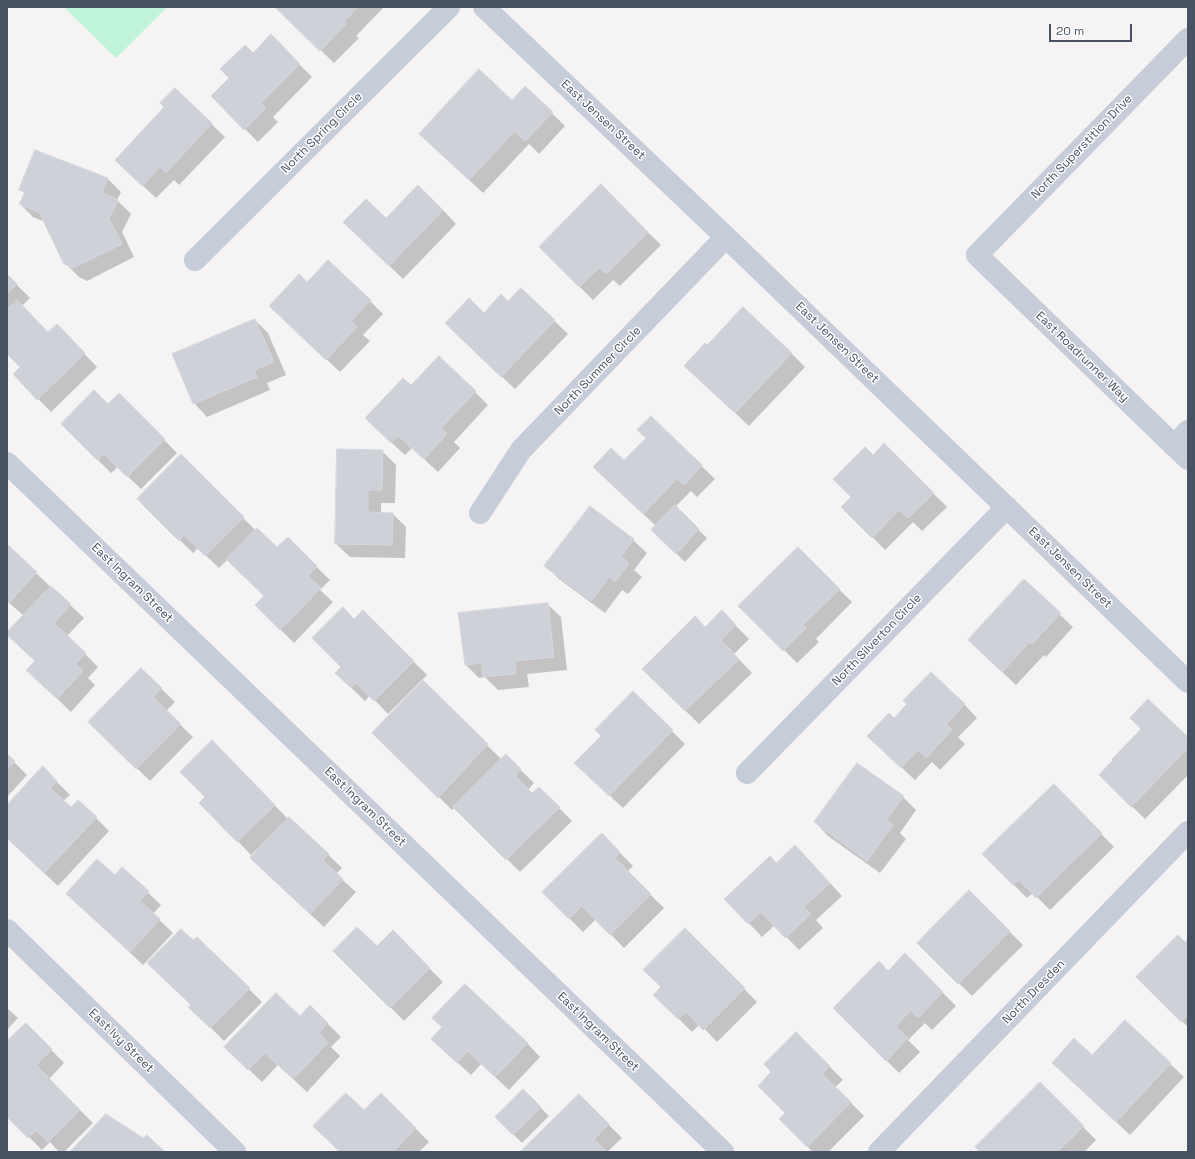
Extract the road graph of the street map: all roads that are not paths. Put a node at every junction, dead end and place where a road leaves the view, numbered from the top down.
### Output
1 (449, 7) edge
2 (484, 7) edge
3 (1188, 39) edge
4 (726, 237) junction
5 (977, 255) joint
6 (196, 260) dead end
7 (1183, 445) edge
8 (7, 463) edge
9 (1007, 507) junction
10 (480, 513) dead end
11 (1188, 682) edge
12 (747, 772) dead end
13 (1188, 832) edge
14 (7, 930) edge
15 (235, 1152) edge
16 (723, 1152) edge
17 (879, 1152) edge

1 - 6 street, North Spring Circle
2 - 4 street, East Jensen Street
3 - 5 street, North Superstition Drive
4 - 9 street, East Jensen Street
4 - 10 street, North Summer Circle
5 - 7 street, East Roadrunner Way
8 - 16 street, East Ingram Street
9 - 11 street, East Jensen Street
9 - 12 street, North Silverton Circle
13 - 17 street, North Dresden
14 - 15 street, East Ivy Street

